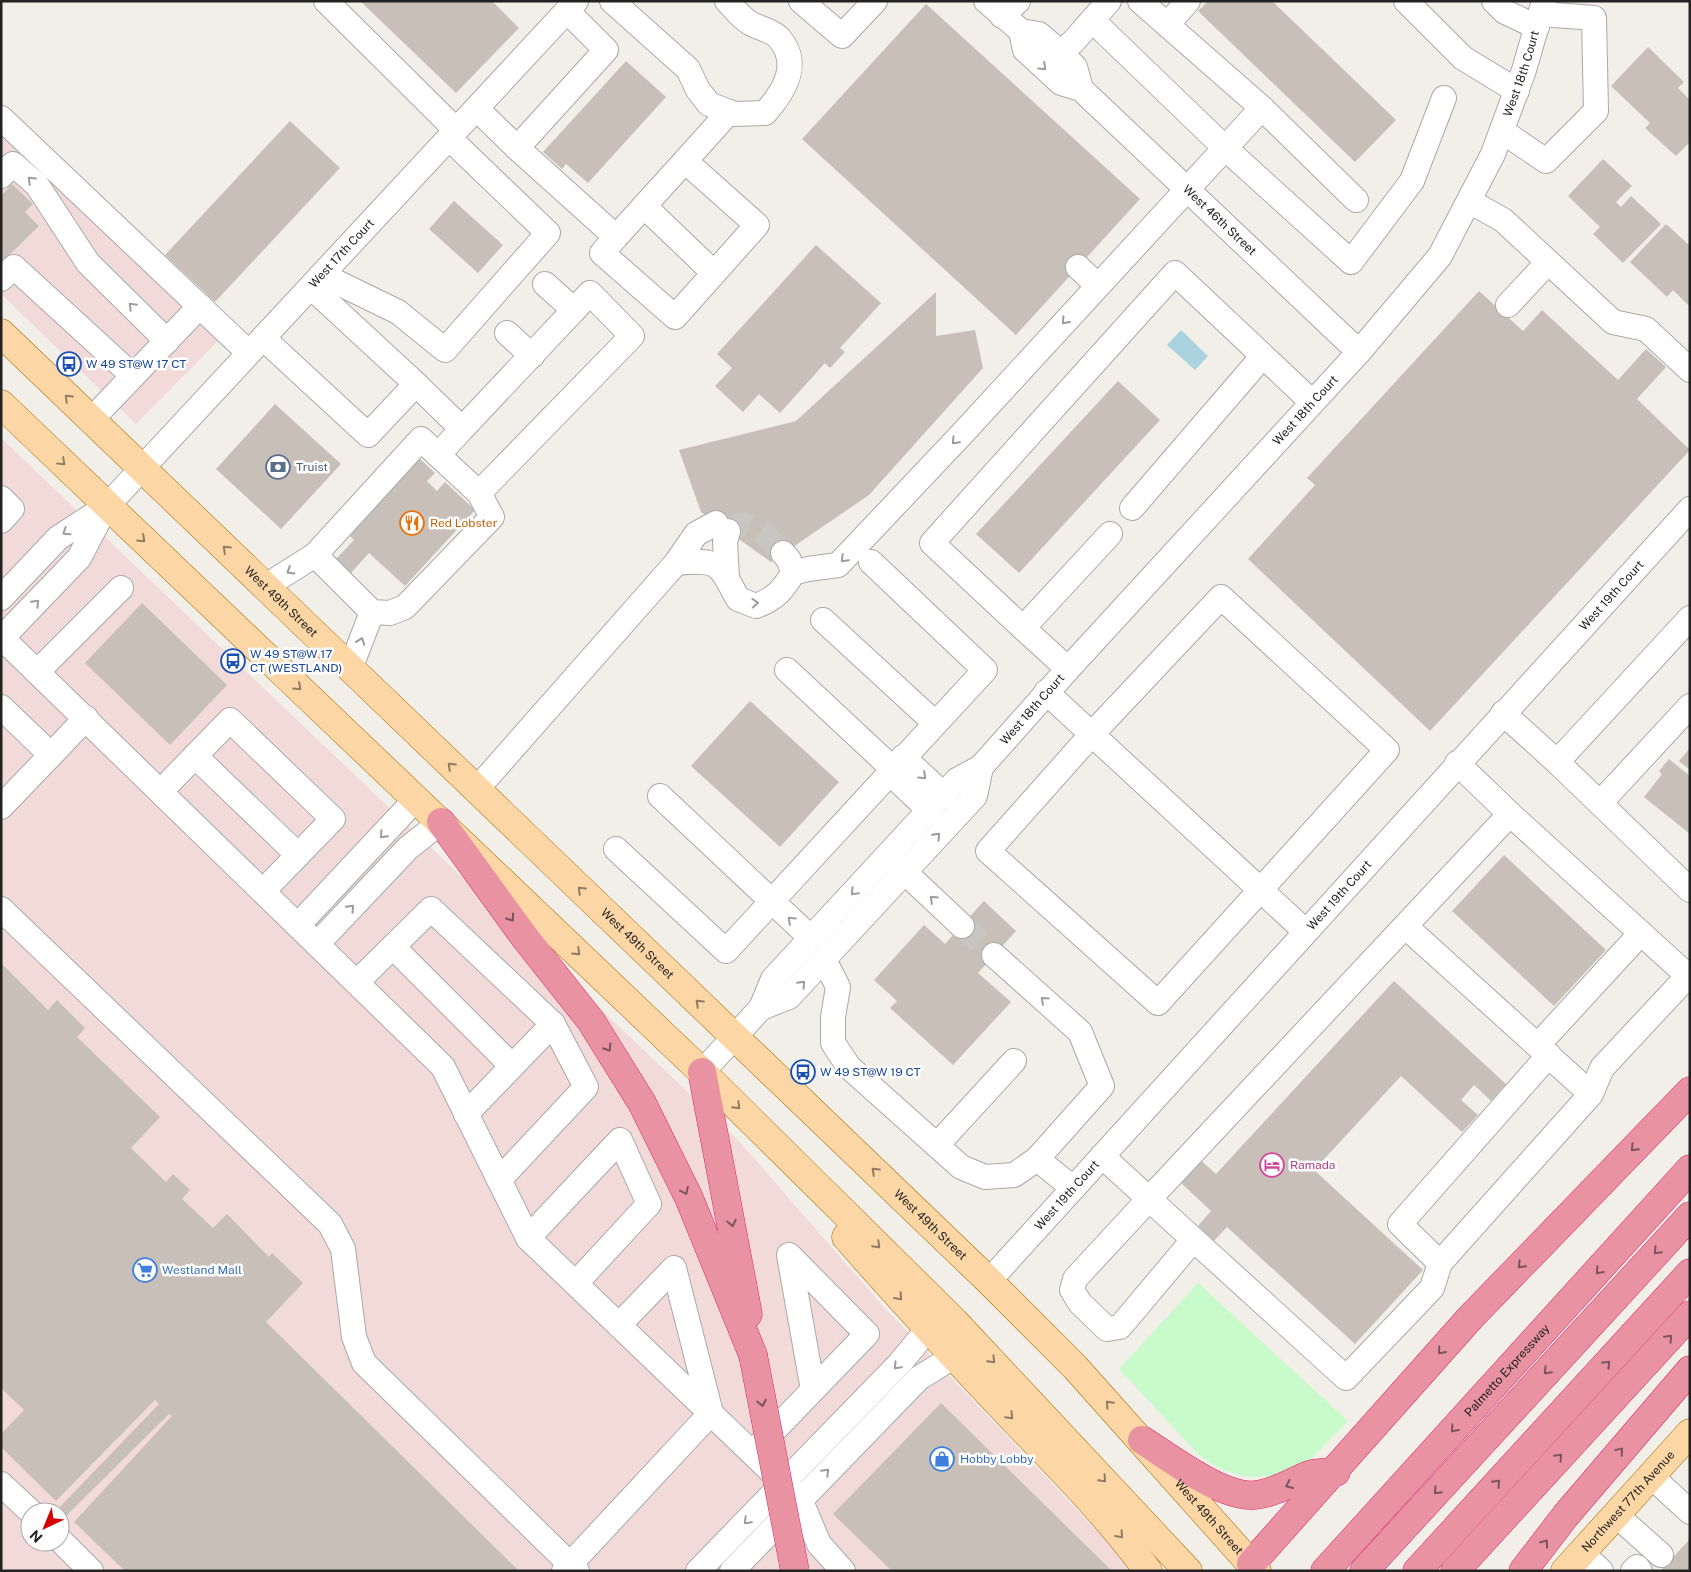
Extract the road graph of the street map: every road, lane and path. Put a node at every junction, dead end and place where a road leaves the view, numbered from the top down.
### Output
1 (326, 1) edge
2 (612, 1) edge
3 (727, 1) edge
4 (801, 1) edge
5 (875, 1) edge
6 (1110, 1) edge
7 (1140, 1) edge
8 (1188, 1) edge
9 (1406, 1) edge
10 (1494, 1) edge
11 (572, 6) edge
12 (1002, 6) edge
13 (1541, 14) edge
14 (1092, 20) junction
15 (1166, 25) junction
16 (1021, 31) junction
17 (1060, 52) junction
18 (1080, 89) junction
19 (1516, 91) junction
20 (1444, 98) dead end
21 (1262, 108) junction
22 (476, 109) junction
23 (729, 112) junction
24 (1, 118) edge
25 (1502, 131) junction
26 (453, 134) junction
27 (516, 148) junction
28 (1225, 148) junction
29 (685, 161) junction
30 (1, 176) edge
31 (1187, 190) junction
32 (1356, 200) dead end
33 (1469, 201) junction
34 (644, 206) junction
35 (616, 237) junction
36 (1548, 262) junction
37 (1078, 268) dead end
38 (714, 273) junction
39 (1, 279) edge
40 (317, 281) junction
41 (545, 284) dead end
42 (1097, 285) junction
43 (1508, 305) dead end
44 (200, 306) junction
45 (574, 310) junction
46 (1, 333) edge
47 (507, 333) dead end
48 (167, 341) junction
49 (256, 345) junction
50 (1359, 352) junction
51 (532, 356) junction
52 (1262, 357) junction
53 (1690, 370) edge
54 (133, 376) junction
55 (416, 384) junction
56 (1312, 402) junction
57 (1, 404) edge
58 (91, 420) junction
59 (462, 429) junction
60 (438, 455) junction
61 (141, 469) junction
62 (479, 493) junction
63 (1, 498) edge
64 (107, 506) junction
65 (1132, 508) dead end
66 (1690, 508) edge
67 (1, 520) edge
68 (1110, 534) dead end
69 (315, 556) junction
70 (871, 562) dead end
71 (676, 563) junction
72 (727, 577) junction
73 (266, 586) junction
74 (121, 588) dead end
75 (1, 598) edge
76 (372, 612) junction
77 (1690, 618) edge
78 (823, 620) dead end
79 (1023, 628) junction
80 (2, 638) edge
81 (350, 669) junction
82 (1068, 669) junction
83 (787, 670) dead end
84 (37, 672) junction
85 (1046, 692) junction
86 (1690, 706) edge
87 (1, 707) edge
88 (1503, 713) junction
89 (86, 718) junction
90 (935, 723) junction
91 (1092, 734) junction
92 (51, 755) junction
93 (195, 756) junction
94 (1558, 762) junction
95 (1457, 763) junction
96 (895, 766) junction
97 (981, 767) junction
98 (476, 790) junction
99 (161, 791) junction
100 (660, 796) dead end
101 (416, 799) junction
102 (937, 803) junction
103 (1600, 803) junction
104 (1, 807) edge
105 (1510, 814) junction
106 (440, 822) junction
107 (616, 848) dead end
108 (298, 855) junction
109 (887, 856) junction
110 (904, 872) junction
111 (1260, 889) junction
112 (264, 890) junction
113 (1690, 890) edge
114 (771, 901) junction
115 (1, 909) edge
116 (299, 924) junction
117 (962, 926) tunnel mouth
118 (1405, 926) junction
119 (1305, 931) junction
120 (1640, 933) junction
121 (811, 938) junction
122 (318, 943) junction
123 (393, 947) junction
124 (994, 955) tunnel mouth
125 (822, 962) junction
126 (357, 982) junction
127 (761, 1008) junction
128 (553, 1024) junction
129 (734, 1036) junction
130 (1543, 1050) junction
131 (1014, 1061) dead end
132 (512, 1066) junction
133 (702, 1072) junction
134 (1690, 1091) edge
135 (1592, 1094) junction
136 (466, 1114) junction
137 (937, 1145) junction
138 (781, 1150) junction
139 (1102, 1156) junction
140 (1037, 1159) junction
141 (1690, 1169) edge
142 (499, 1180) junction
143 (1073, 1188) junction
144 (1149, 1199) junction
145 (1690, 1216) edge
146 (528, 1238) junction
147 (1193, 1240) junction
148 (1440, 1263) junction
149 (1690, 1273) edge
150 (989, 1281) junction
151 (576, 1284) junction
152 (1690, 1315) edge
153 (619, 1325) junction
154 (928, 1329) junction
155 (753, 1355) junction
156 (953, 1356) junction
157 (1690, 1370) edge
158 (813, 1390) junction
159 (711, 1412) junction
160 (1690, 1433) edge
161 (1142, 1440) junction
162 (752, 1453) junction
163 (1336, 1472) junction
164 (1651, 1476) junction
165 (1, 1484) edge
166 (792, 1491) junction
167 (20, 1502) edge
168 (1690, 1512) edge
169 (1616, 1515) junction
170 (70, 1550) edge
171 (1661, 1555) dead end
172 (1582, 1565) edge
173 (1328, 1567) edge
174 (570, 1568) edge
175 (1251, 1568) edge
176 (91, 1571) edge
177 (698, 1571) edge
178 (732, 1571) edge
179 (795, 1571) edge
180 (842, 1571) edge
181 (1148, 1571) edge
182 (1188, 1571) edge
183 (1364, 1571) edge
184 (1417, 1571) edge
185 (1455, 1571) edge
186 (1523, 1571) edge
187 (1633, 1571) edge
188 (1640, 1571) edge

1 - 26 street
2 - 23 street
3 - 23 street
4 - 5 street
6 - 14 street
7 - 15 street
8 - 15 street
9 - 19 street
10 - 13 street
11 - 22 street, West 17th Court
11 - 27 street
12 - 16 street
13 - 19 street, West 18th Court
13 - 25 street
14 - 17 street
14 - 28 street
15 - 21 street
16 - 17 street
16 -> 18 street, West 46th Street
17 - 18 street
18 - 31 street, West 46th Street
19 - 25 street, West 18th Court
20 - 28 street
21 - 28 street
21 - 32 street
22 - 26 street, West 17th Court
22 - 27 street
23 - 29 street
24 - 44 street
25 - 33 street, West 18th Court
26 - 40 street, West 17th Court
26 - 40 street
27 - 35 street
28 - 31 street
29 - 34 street
29 - 38 street
48 -> 30 street
31 - 42 street
31 - 50 street, West 46th Street
33 - 36 street
33 - 50 street, West 18th Court
34 - 35 street
34 - 38 street
35 - 38 street
36 - 43 street
36 - 53 street
37 - 42 street
39 - 54 street
40 - 49 street, West 17th Court
40 - 55 street
41 - 45 street
42 - 72 street
44 - 48 street
44 - 49 street
45 - 51 street
45 - 62 street
58 -> 46 main road, West 49th Street
47 - 51 street
48 - 54 street
49 - 55 street
49 - 61 street, West 17th Court
50 - 56 street, West 18th Court
51 - 59 street
52 - 56 street
52 - 65 street
52 - 79 street
54 - 58 street
55 - 59 street
56 - 82 street, West 18th Court
57 -> 64 main road
58 - 61 main road, West 49th Street
59 - 60 street
60 - 62 street
60 - 69 street
61 - 64 street, West 17th Court
73 -> 61 main road, West 49th Street
62 - 76 street
63 - 67 street
64 -> 75 street
80 -> 64 street
64 -> 101 main road
66 - 88 street, West 19th Court
68 - 79 street
69 -> 73 street
69 - 76 street
70 - 90 street
71 - 72 street
71 - 72 street
71 - 98 street
73 - 81 main road, West 49th Street
74 - 84 street
81 -> 76 street
77 - 94 street
78 - 90 street
79 - 82 street
80 - 84 street
98 -> 81 main road, West 49th Street
82 - 85 street, West 18th Court
83 - 96 street
84 - 89 street
85 - 91 street
85 - 97 street, West 18th Court
86 - 103 street
87 - 92 street
88 - 94 street
88 - 95 street, West 19th Court
89 - 92 street
89 - 99 street
90 - 96 street
91 - 111 street
91 - 111 street
91 - 111 street
92 - 104 street
93 - 99 street
93 - 108 street
93 - 108 street
94 - 103 street
95 - 105 street
95 - 119 street, West 19th Court
96 -> 102 street
96 - 114 street
97 - 102 street, West 18th Court
110 -> 97 street, West 18th Court
129 -> 98 main road, West 49th Street
99 - 112 street
100 - 114 street
101 - 106 main road
101 -> 116 street
102 - 109 street, West 18th Court
103 - 113 street
105 - 118 street
105 - 120 street
122 -> 106 street
106 -> 133 main road
106 -> 155 highway
107 - 114 street
108 - 112 street
109 - 110 street
109 -> 121 street, West 18th Court
117 -> 110 street
110 - 125 street, West 18th Court
111 - 119 street
112 - 116 street
121 -> 114 street
115 - 174 street
116 - 122 street
118 - 130 street
118 - 144 street
119 - 139 street, West 19th Court
120 - 130 street
120 - 135 street
121 - 127 street, West 18th Court
122 - 126 street
123 - 126 street
123 - 128 street
123 - 132 street
140 -> 124 street
127 -> 125 street, West 18th Court
125 - 137 street
126 - 136 street
127 - 129 street, West 18th Court
128 - 132 street
128 - 142 street
129 - 133 street, West 18th Court
150 -> 129 main road, West 49th Street
130 - 135 street
130 - 148 street
131 - 137 street
132 - 136 street
133 -> 138 main road
133 -> 155 highway
134 -> 163 highway
135 - 148 street
136 - 142 street
137 - 140 street
138 -> 154 main road
138 -> 182 main road
139 - 143 street, West 19th Court
139 - 144 street
140 - 143 street
141 -> 173 highway, Palmetto Expressway
142 - 146 street
143 - 150 street, West 19th Court
144 - 147 street
144 - 147 street
145 -> 183 highway
146 - 151 street
146 - 151 street
147 - 148 street
184 -> 149 highway
161 -> 150 main road, West 49th Street
151 - 153 street
185 -> 152 highway
153 - 159 street
153 - 159 street
154 - 156 main road
154 -> 166 street
155 -> 179 highway, bridge
166 -> 156 street
156 -> 181 main road
186 -> 157 highway
158 - 158 street
158 - 162 street
159 - 162 street
159 - 174 street
160 - 164 main road, Northwest 77th Avenue
163 -> 161 highway
161 - 175 main road, West 49th Street
162 - 166 street
163 - 175 highway
164 - 168 street
164 - 169 main road, Northwest 77th Avenue
165 - 167 street
166 -> 177 street
166 - 178 street
166 - 180 street
169 - 171 street
169 - 172 main road, Northwest 77th Avenue
170 - 176 street
187 - 188 street

